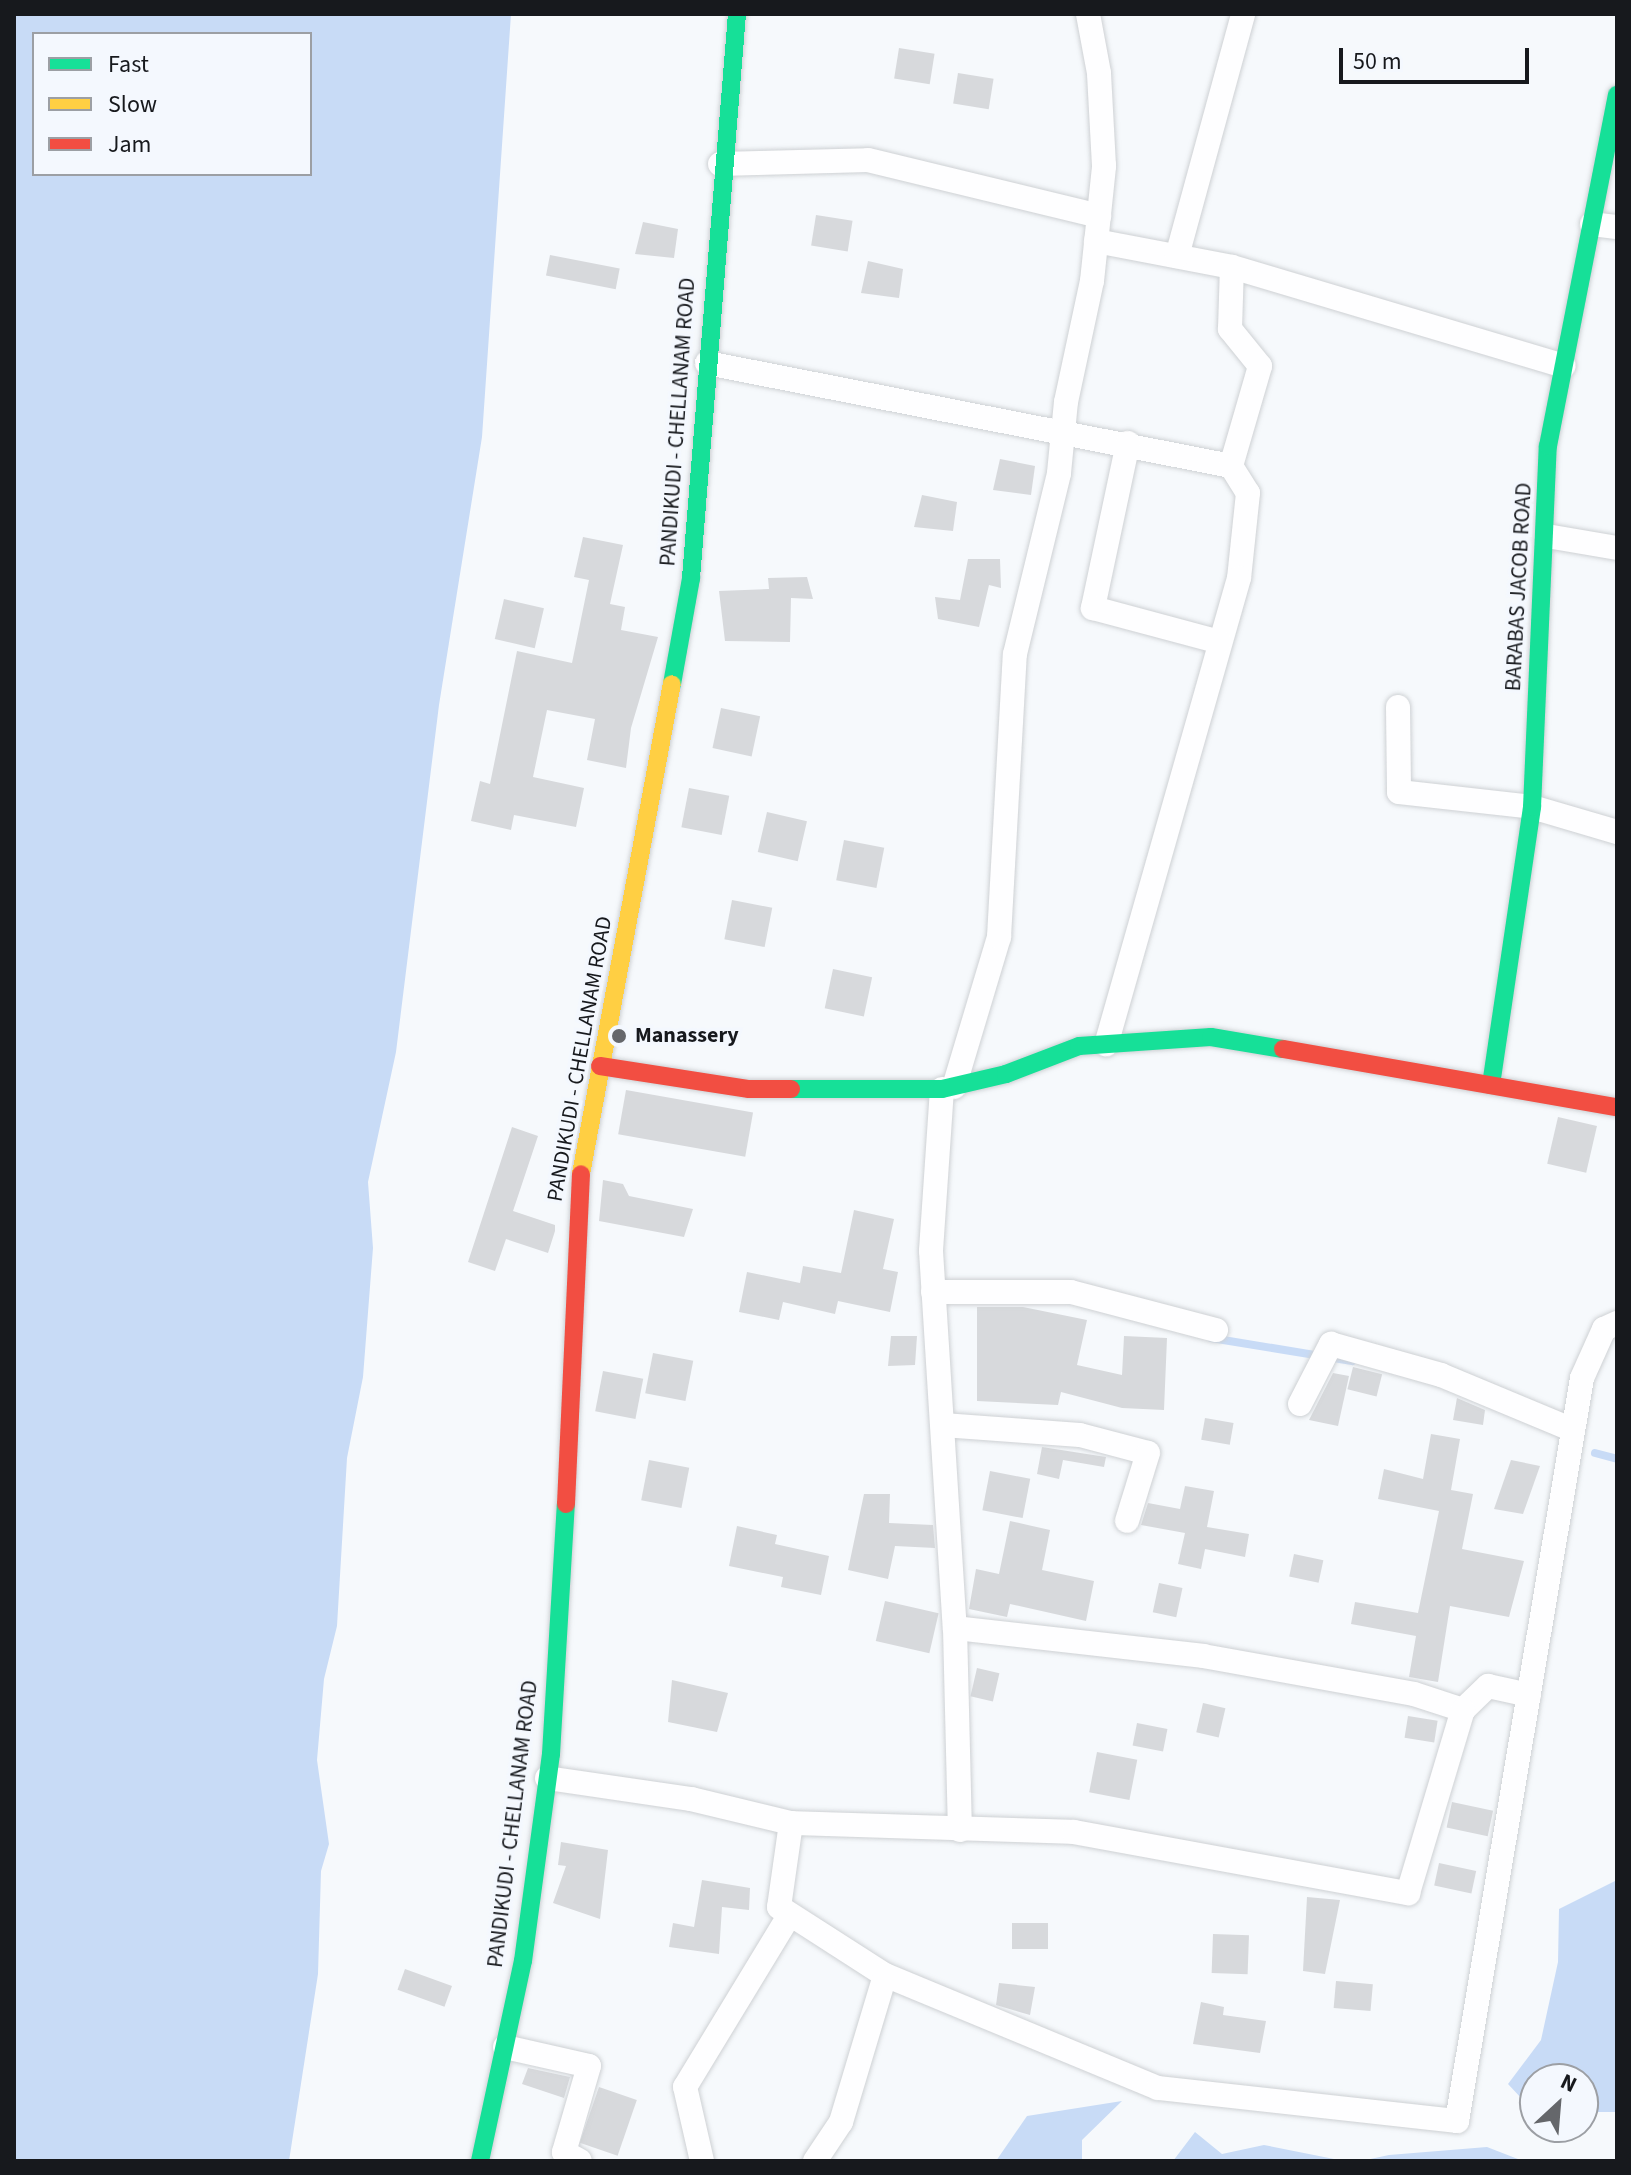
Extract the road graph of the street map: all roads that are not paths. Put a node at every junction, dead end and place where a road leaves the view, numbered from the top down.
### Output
1 (737, 14) edge
2 (1088, 14) edge
3 (1243, 14) edge
4 (1617, 95) edge
5 (720, 164) junction
6 (1099, 216) junction
7 (1592, 224) junction
8 (1617, 227) edge
9 (1096, 241) junction
10 (1177, 256) junction
11 (1232, 267) junction
12 (707, 363) junction
13 (1564, 366) junction
14 (1064, 429) junction
15 (1128, 443) junction
16 (1231, 466) junction
17 (1547, 536) junction
18 (1617, 548) edge
19 (1220, 642) junction
20 (1398, 707) dead end
21 (1532, 807) junction
22 (1617, 832) edge
23 (1106, 1044) junction
24 (600, 1066) junction
25 (1491, 1085) junction
26 (948, 1088) junction
27 (1617, 1107) edge
28 (933, 1292) junction
29 (1617, 1323) edge
30 (1216, 1330) dead end
31 (1300, 1404) dead end
32 (943, 1425) junction
33 (1573, 1430) junction
34 (1127, 1521) dead end
35 (955, 1628) junction
36 (1529, 1695) junction
37 (1463, 1710) junction
38 (547, 1778) junction
39 (791, 1823) junction
40 (960, 1830) junction
41 (789, 1916) junction
42 (885, 1975) junction
43 (505, 2047) junction
44 (480, 2161) edge
45 (580, 2161) edge
46 (702, 2161) edge
47 (815, 2161) edge

1 - 5 main road, PANDIKUDI - CHELLANAM ROAD
2 - 6 street
3 - 10 street
4 - 7 main road, BARABAS JACOB ROAD
5 - 6 street
5 - 12 main road, PANDIKUDI - CHELLANAM ROAD
6 - 9 street
7 - 8 street
7 - 13 main road, BARABAS JACOB ROAD
9 - 10 street
9 - 14 street
10 - 11 street
11 - 13 street
11 - 16 street
12 - 14 street
12 - 24 main road, PANDIKUDI - CHELLANAM ROAD
13 - 17 main road, BARABAS JACOB ROAD
14 - 15 street
14 - 26 street
15 - 16 street
15 - 19 street
16 - 19 street
17 - 18 street
17 - 21 main road, BARABAS JACOB ROAD
19 - 23 street
20 - 21 street
21 - 22 street
21 - 25 main road, BARABAS JACOB ROAD
23 - 25 main road
23 - 26 main road
24 - 26 main road
24 - 38 main road, PANDIKUDI - CHELLANAM ROAD
25 - 27 main road
26 - 28 street
28 - 30 street
28 - 32 street
29 - 33 street
31 - 33 street
32 - 34 street
32 - 35 street
33 - 36 street
35 - 37 street
35 - 40 street
36 - 37 street
36 - 42 street
37 - 40 street
38 - 39 street
38 - 43 main road, PANDIKUDI - CHELLANAM ROAD
39 - 40 street
39 - 41 street
41 - 42 street
41 - 46 street
42 - 47 street
43 - 44 main road, PANDIKUDI - CHELLANAM ROAD
43 - 45 street

